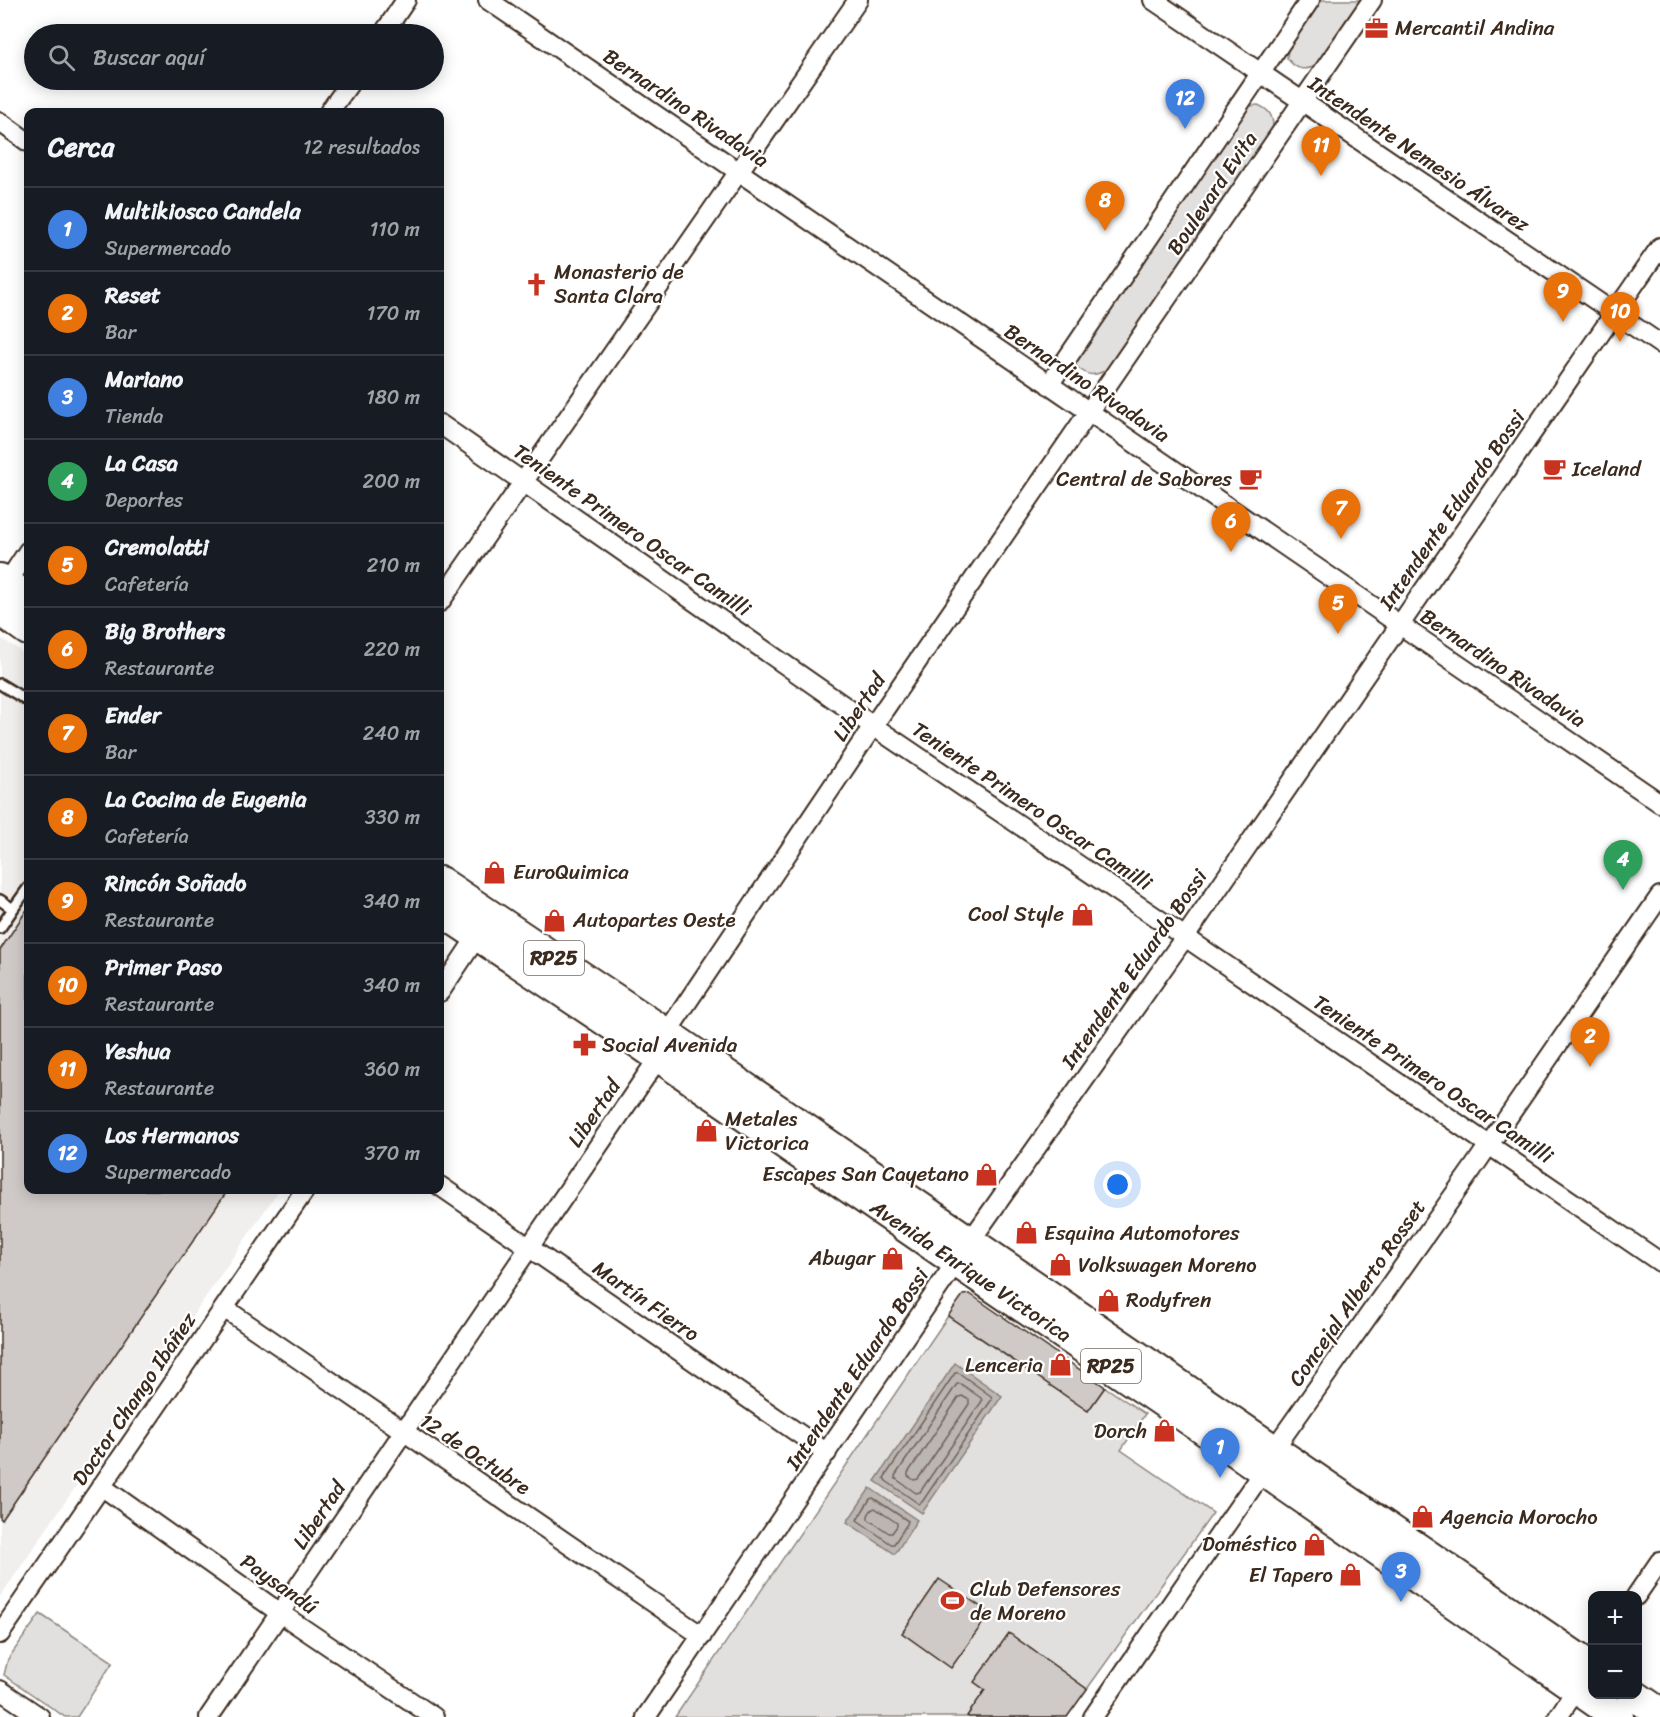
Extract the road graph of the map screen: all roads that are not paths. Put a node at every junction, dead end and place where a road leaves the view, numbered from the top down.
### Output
1 (406, 0) edge
2 (488, 0) edge
3 (858, 0) edge
4 (1153, 0) edge
5 (1310, 0) edge
6 (1372, 0) edge
7 (390, 24) edge
8 (1260, 73) junction
9 (345, 90) edge
10 (1302, 102) junction
11 (332, 108) edge
12 (0, 122) edge
13 (24, 139) edge
14 (738, 171) junction
15 (1660, 248) edge
16 (1615, 313) junction
17 (1660, 344) edge
18 (1049, 385) junction
19 (1089, 412) junction
20 (444, 427) edge
21 (522, 482) junction
22 (24, 560) edge
23 (9, 593) edge
24 (444, 596) edge
25 (24, 622) edge
26 (1400, 625) junction
27 (0, 684) edge
28 (24, 699) edge
29 (873, 726) junction
30 (1660, 803) edge
31 (444, 885) edge
32 (24, 894) edge
33 (1660, 896) edge
34 (0, 900) edge
35 (13, 909) junction
36 (444, 912) edge
37 (0, 928) edge
38 (478, 935) junction
39 (1185, 937) junction
40 (444, 986) edge
41 (664, 1046) junction
42 (1488, 1145) junction
43 (444, 1189) edge
44 (302, 1194) edge
45 (529, 1247) junction
46 (963, 1252) junction
47 (1660, 1262) edge
48 (224, 1308) junction
49 (403, 1432) junction
50 (827, 1452) junction
51 (1269, 1460) junction
52 (101, 1486) junction
53 (1660, 1561) edge
54 (1639, 1591) edge
55 (280, 1613) junction
56 (0, 1634) edge
57 (702, 1635) junction
58 (1588, 1671) edge
59 (0, 1690) edge
60 (1606, 1699) edge
61 (1638, 1699) edge
62 (1660, 1713) edge
63 (40, 1717) edge
64 (209, 1717) edge
65 (434, 1717) edge
66 (646, 1717) edge
67 (1093, 1717) edge
68 (1558, 1717) edge
69 (1618, 1717) edge

1 - 7 street
2 - 14 street, Bernardino Rivadavia
3 - 14 street
4 - 8 street, Intendente Nemesio Álvarez
5 - 8 street, Boulevard Evita
6 - 10 street, Boulevard Evita
8 - 10 street, Intendente Nemesio Álvarez
8 - 18 street, Boulevard Evita
9 - 11 street
10 - 16 street, Intendente Nemesio Álvarez
10 - 19 street, Boulevard Evita
12 - 13 street
14 - 18 street, Bernardino Rivadavia
14 - 21 street
15 - 16 street, Intendente Eduardo Bossi
16 - 17 street, Intendente Nemesio Álvarez
16 - 26 street, Intendente Eduardo Bossi
18 - 19 street, Bernardino Rivadavia
19 - 26 street, Bernardino Rivadavia
19 - 29 street, Libertad
20 - 21 street, Teniente Primero Oscar Camilli
21 - 24 street
21 - 29 street, Teniente Primero Oscar Camilli
22 - 23 street
23 - 25 main road
26 - 30 street, Bernardino Rivadavia
26 - 39 street, Intendente Eduardo Bossi
27 - 28 lane
29 - 39 street, Teniente Primero Oscar Camilli
29 - 41 street, Libertad
31 - 41 main road, Avenida Enrique Victorica / RP25
32 - 35 lane
33 - 42 street, Concejal Alberto Rosset
34 - 35 lane
35 - 37 lane
36 - 38 main road, Avenida Enrique Victorica / RP25
38 - 40 street
38 - 41 main road, Avenida Enrique Victorica / RP25
39 - 42 street, Teniente Primero Oscar Camilli
39 - 46 street, Intendente Eduardo Bossi
41 - 45 street, Libertad
41 - 46 main road, Avenida Enrique Victorica / RP25
42 - 47 street, Teniente Primero Oscar Camilli
42 - 51 street, Concejal Alberto Rosset
43 - 45 street, Martín Fierro
44 - 48 street, Doctor Chango Ibáñez
45 - 49 street, Libertad
45 - 50 street, Martín Fierro
46 - 50 street, Intendente Eduardo Bossi
46 - 51 main road, Avenida Enrique Victorica / RP25
48 - 49 street, 12 de Octubre
48 - 52 street, Doctor Chango Ibáñez
49 - 55 street, Libertad
49 - 57 street, 12 de Octubre
50 - 57 street, Intendente Eduardo Bossi
51 - 58 main road, Avenida Enrique Victorica / RP25
51 - 67 street, Concejal Alberto Rosset
52 - 55 street, Paysandú
52 - 56 street, Doctor Chango Ibáñez
53 - 54 street
55 - 64 street, Libertad
55 - 65 street, Paysandú
57 - 66 street, Intendente Eduardo Bossi
58 - 68 street
59 - 63 street
60 - 69 main road, Avenida Enrique Victorica / RP25
61 - 62 main road

